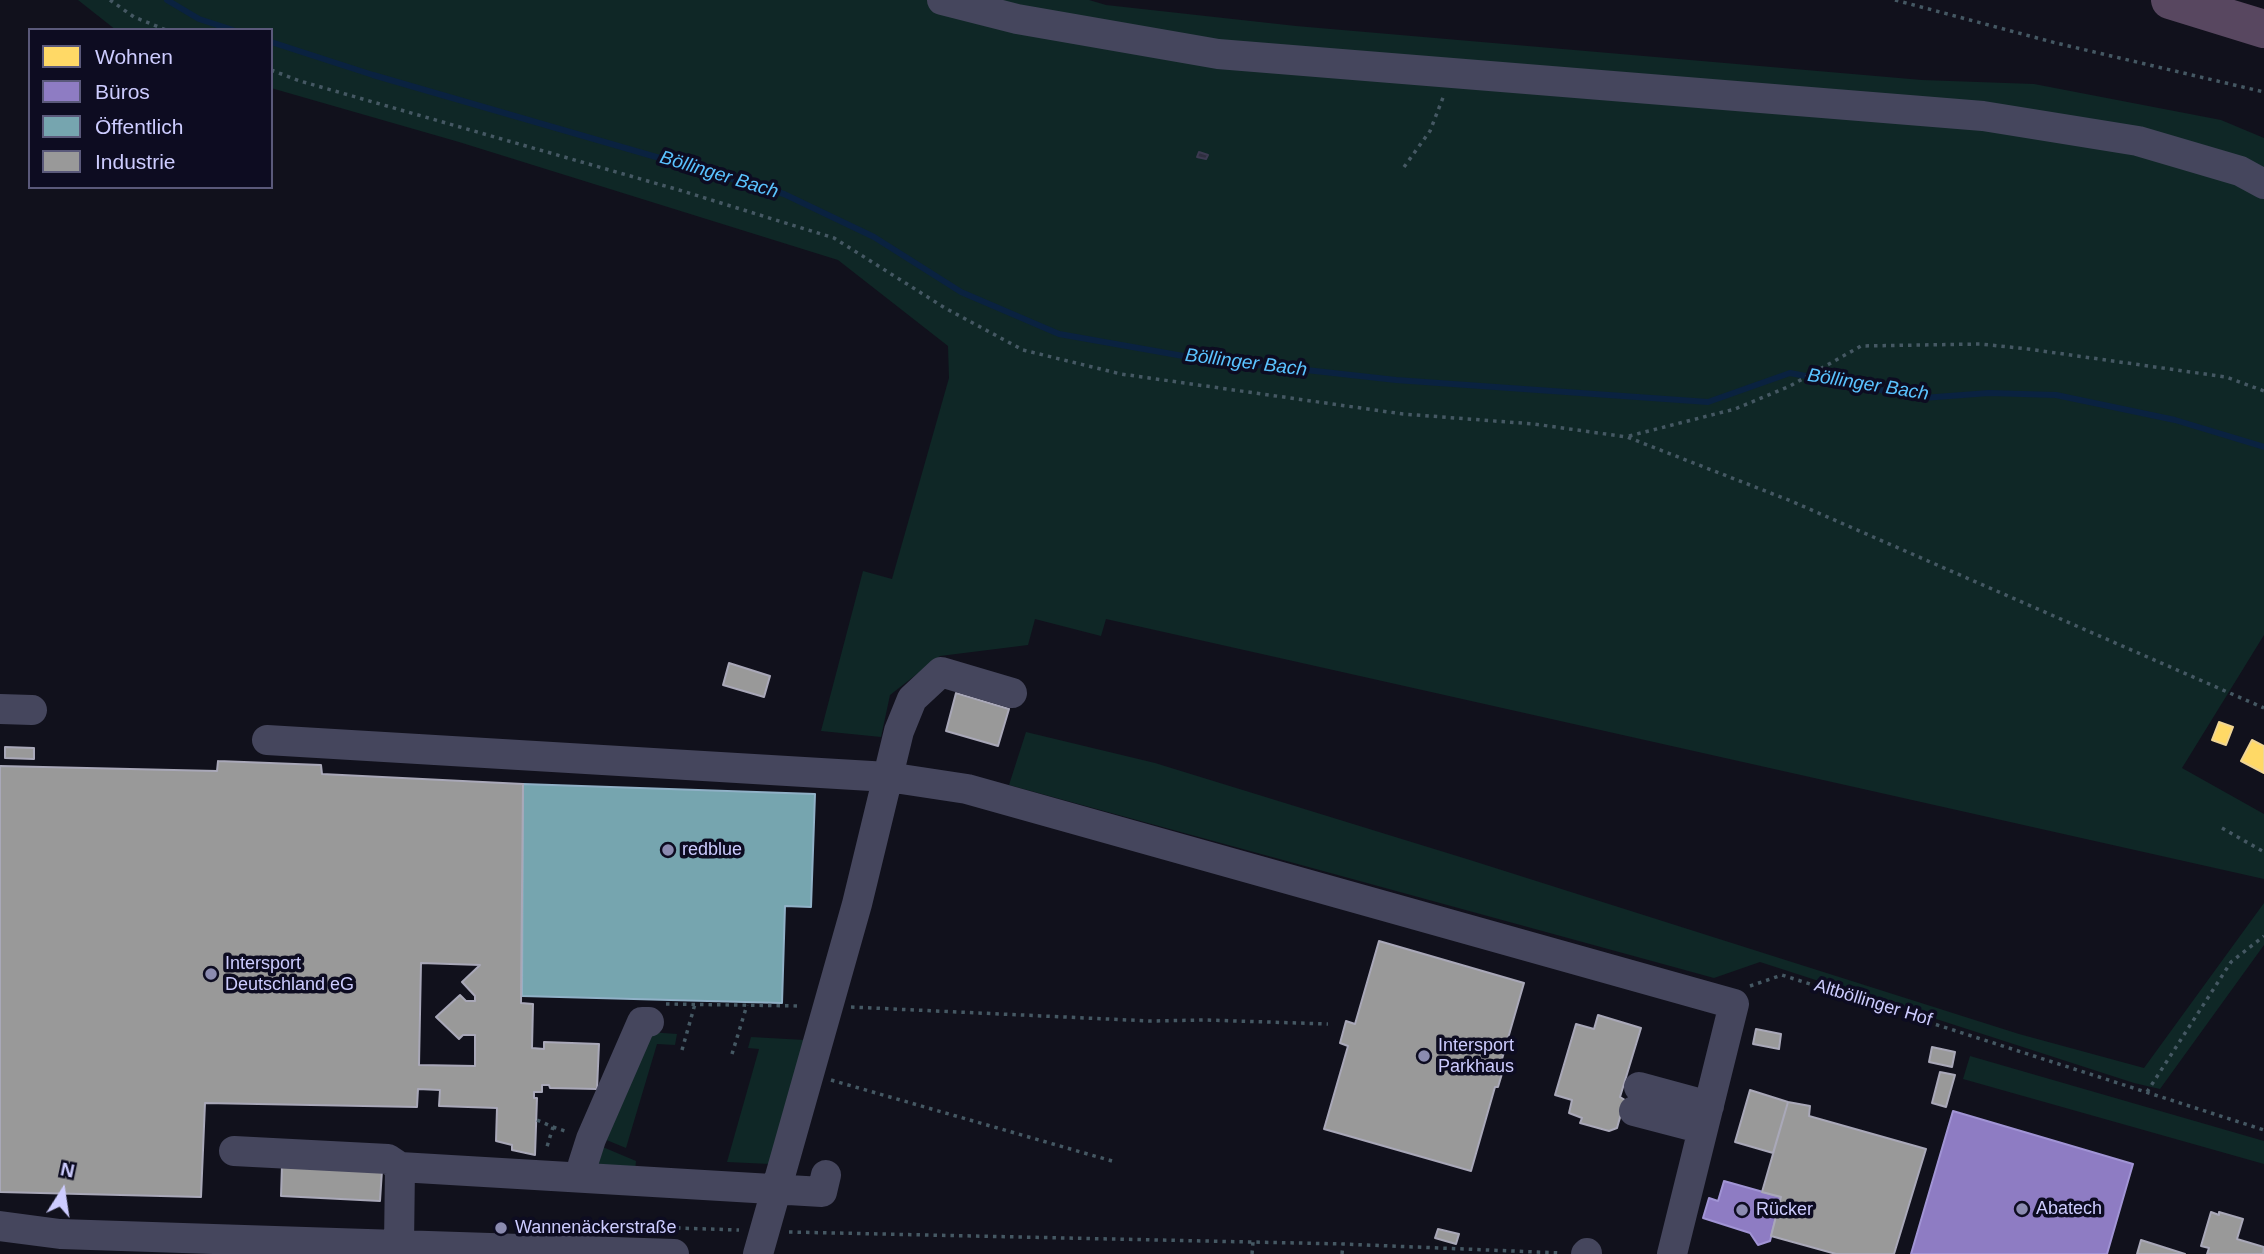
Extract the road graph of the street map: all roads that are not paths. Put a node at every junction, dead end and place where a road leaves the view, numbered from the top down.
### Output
1 (942, 0) edge
2 (2170, 0) edge
3 (2264, 29) edge
4 (2264, 184) edge
5 (1012, 693) dead end
6 (0, 709) edge
7 (32, 710) dead end
8 (267, 740) dead end
9 (888, 777) junction
10 (656, 1013) road end
11 (1637, 1099) dead end
12 (1706, 1118) junction
13 (234, 1151) dead end
14 (400, 1167) junction
15 (827, 1175) dead end
16 (583, 1177) junction
17 (776, 1187) junction
18 (0, 1226) edge
19 (399, 1245) junction
20 (674, 1254) edge
21 (758, 1254) edge
22 (1672, 1254) edge

1 - 4 street
2 - 3 highway
5 - 9 street
6 - 7 street
8 - 9 street
9 - 12 street
9 - 17 street
10 - 16 street
11 - 12 street
12 - 22 street
13 - 14 street
14 - 16 street
14 - 19 street
15 - 17 street
16 - 17 street
17 - 21 street
18 - 19 street
19 - 20 street

